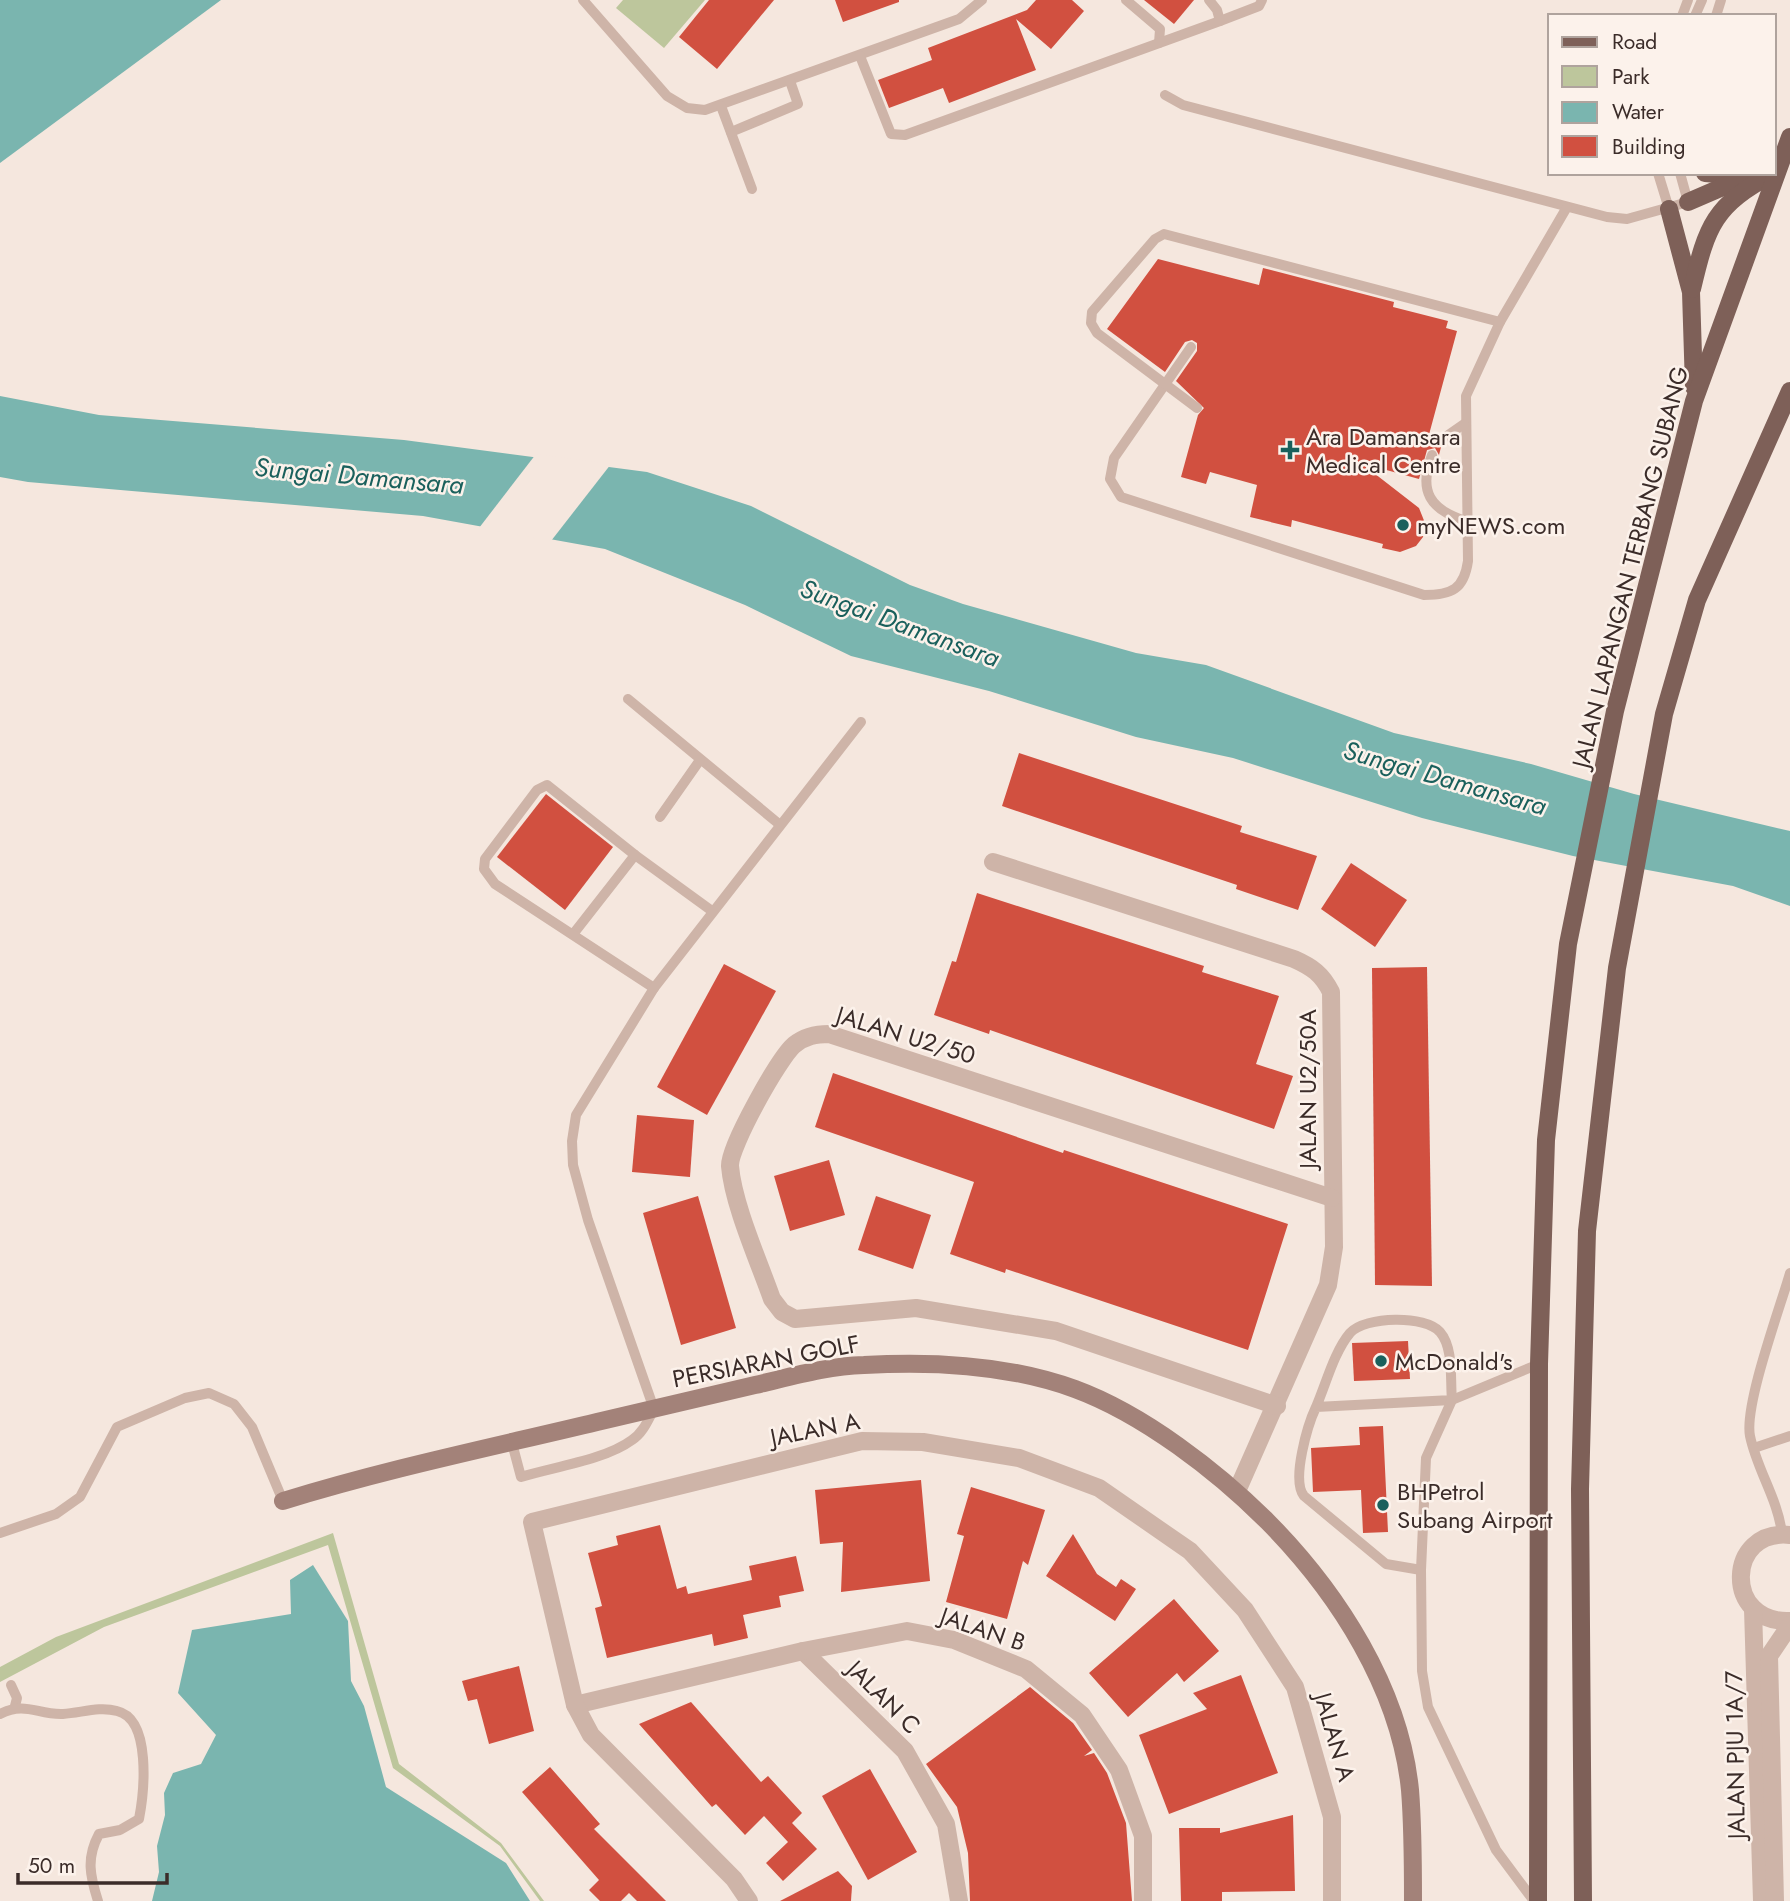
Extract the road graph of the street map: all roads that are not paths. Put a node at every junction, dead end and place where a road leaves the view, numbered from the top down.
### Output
1 (583, 0) edge
2 (982, 0) edge
3 (1126, 0) edge
4 (1209, 0) edge
5 (1262, 0) edge
6 (1720, 0) edge
7 (1717, 14) edge
8 (1220, 21) junction
9 (1159, 43) junction
10 (860, 56) junction
11 (790, 81) junction
12 (1165, 95) dead end
13 (721, 106) junction
14 (731, 132) junction
15 (1790, 137) edge
16 (1776, 168) edge
17 (1659, 175) edge
18 (1681, 175) edge
19 (1750, 175) edge
20 (1765, 175) edge
21 (1774, 175) edge
22 (752, 189) dead end
23 (1688, 202) junction
24 (1567, 207) junction
25 (1669, 209) junction
26 (1691, 292) junction
27 (1500, 322) junction
28 (1191, 347) dead end
29 (1164, 384) junction
30 (1790, 391) edge
31 (1694, 401) junction
32 (1197, 408) dead end
33 (1464, 424) junction
34 (1441, 440) dead end
35 (1432, 455) dead end
36 (1466, 521) junction
37 (628, 699) dead end
38 (861, 722) dead end
39 (700, 760) junction
40 (660, 817) dead end
41 (779, 824) junction
42 (635, 855) junction
43 (993, 862) dead end
44 (712, 911) junction
45 (574, 933) junction
46 (654, 988) junction
47 (1332, 1198) junction
48 (1790, 1273) edge
49 (1539, 1364) junction
50 (1452, 1401) junction
51 (1277, 1406) junction
52 (1316, 1407) junction
53 (654, 1409) junction
54 (1790, 1436) edge
55 (512, 1443) junction
56 (1754, 1448) junction
57 (1237, 1491) junction
58 (283, 1501) joint
59 (0, 1533) edge
60 (1786, 1534) edge
61 (1421, 1570) junction
62 (1753, 1609) junction
63 (1790, 1623) edge
64 (803, 1651) junction
65 (11, 1685) dead end
66 (575, 1705) junction
67 (15, 1706) junction
68 (0, 1714) edge
69 (98, 1901) edge
70 (749, 1901) edge
71 (958, 1901) edge
72 (1143, 1901) edge
73 (1332, 1901) edge
74 (1413, 1901) edge
75 (1536, 1901) edge
76 (1583, 1901) edge
77 (1762, 1901) edge
78 (1775, 1901) edge

1 - 13 lane
2 - 10 lane
3 - 9 lane
4 - 8 lane
5 - 8 lane
6 - 7 lane
8 - 9 lane
9 - 10 lane
10 - 11 lane
11 - 13 lane
11 - 14 lane
12 - 24 lane
13 - 14 lane
14 - 22 lane
15 - 16 main road, JALAN LAPANGAN TERBANG SUBANG
17 - 25 lane
18 - 23 lane
19 - 23 main road
20 - 26 main road
21 - 31 main road, JALAN LAPANGAN TERBANG SUBANG
23 - 25 lane
24 - 25 lane
24 - 27 lane
25 - 26 main road
26 - 31 main road
27 - 29 lane
27 - 33 lane
28 - 29 lane
29 - 32 lane
29 - 36 lane
30 - 76 main road
31 - 49 main road, JALAN LAPANGAN TERBANG SUBANG
33 - 34 lane
33 - 36 lane
35 - 36 lane
37 - 39 lane
38 - 41 lane
39 - 40 lane
39 - 41 lane
41 - 44 lane
42 - 44 lane
42 - 45 lane
42 - 45 lane
43 - 47 street, JALAN U2/50A
44 - 46 lane
45 - 46 lane
46 - 53 lane
47 - 51 street, JALAN U2/50A
47 - 51 street, JALAN U2/50
48 - 56 lane
49 - 50 lane
49 - 75 main road, JALAN LAPANGAN TERBANG SUBANG
50 - 52 lane
50 - 52 lane
50 - 61 lane
51 - 57 street, JALAN U2/50A
52 - 61 lane
53 - 55 street, PERSIARAN GOLF
53 - 55 lane
53 - 57 street, PERSIARAN GOLF
54 - 56 lane
55 - 58 street, PERSIARAN GOLF
56 - 60 lane
57 - 74 street, PERSIARAN GOLF
58 - 59 lane
60 - 62 street, JALAN PJU 1A/7
61 - 75 lane
62 - 63 street
62 - 77 street, JALAN PJU 1A/7
63 - 78 street, JALAN PJU 1A/7
64 - 66 street, JALAN B
64 - 71 street, JALAN C
64 - 72 street, JALAN B
65 - 67 lane
66 - 70 street, JALAN A
66 - 73 street, JALAN A
67 - 68 lane
67 - 69 lane

